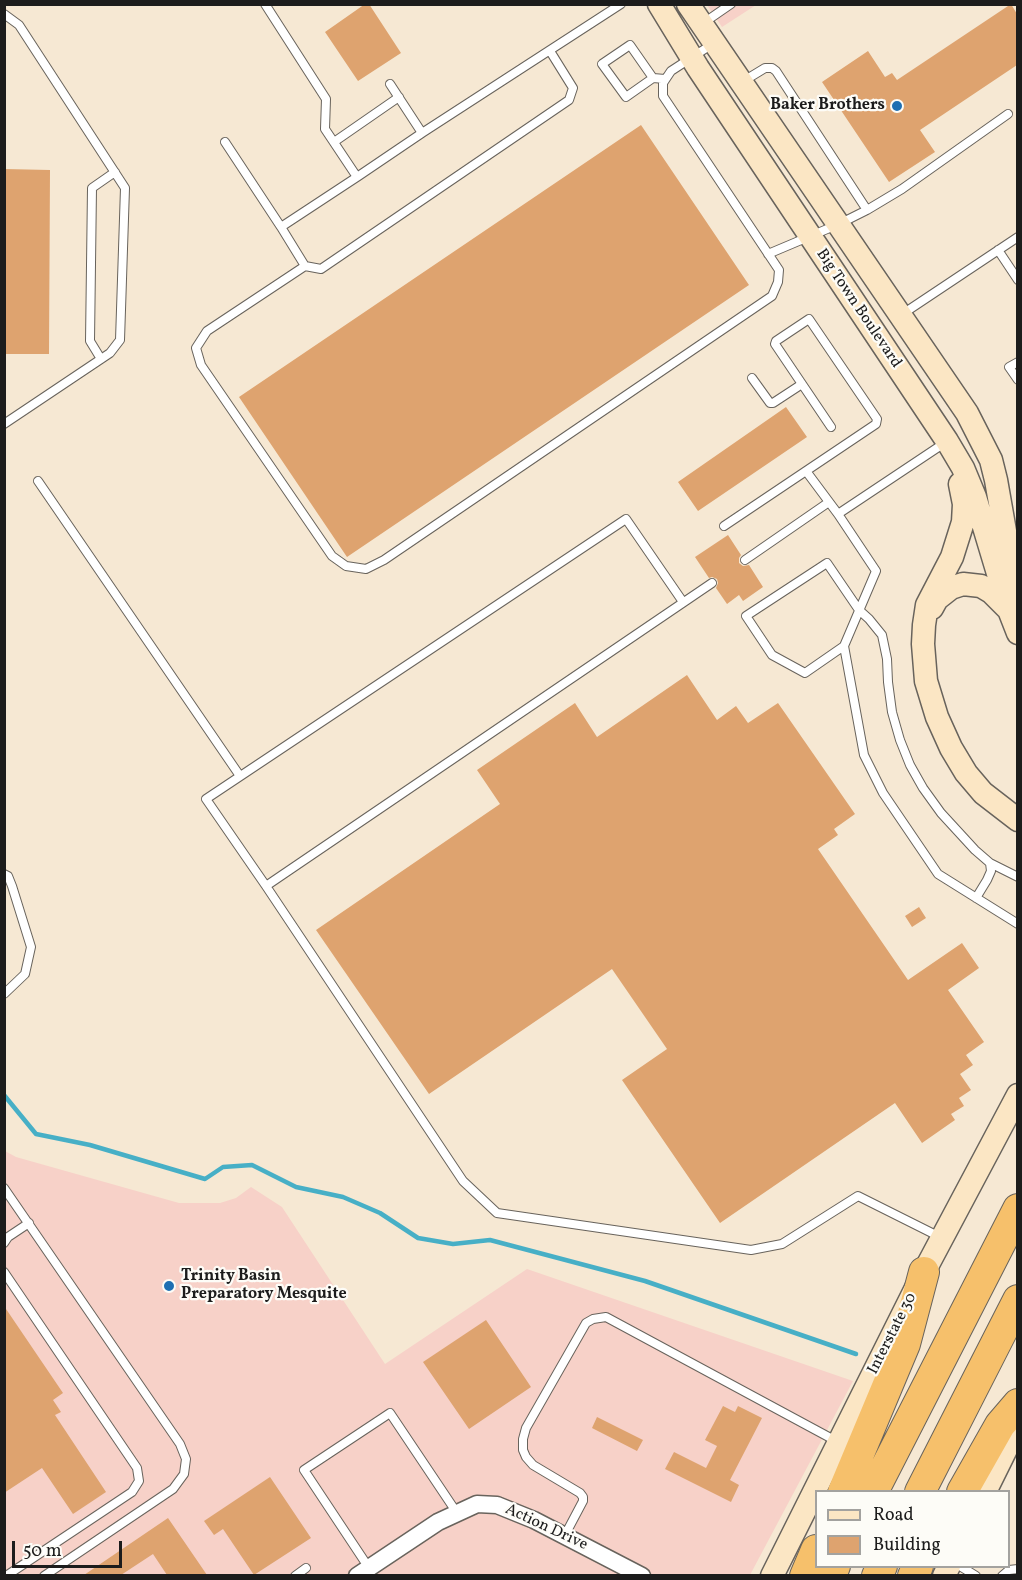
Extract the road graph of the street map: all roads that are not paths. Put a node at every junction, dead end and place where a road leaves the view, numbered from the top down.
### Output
1 (265, 4) edge
2 (621, 4) edge
3 (659, 4) edge
4 (731, 4) edge
5 (694, 12) edge
6 (4, 14) edge
7 (715, 43) junction
8 (550, 51) junction
9 (692, 58) junction
10 (653, 78) junction
11 (665, 79) junction
12 (742, 82) junction
13 (390, 84) dead end
14 (399, 97) junction
15 (1008, 114) dead end
16 (422, 133) junction
17 (225, 142) dead end
18 (334, 142) junction
19 (115, 172) junction
20 (357, 177) junction
21 (867, 210) junction
22 (839, 224) junction
23 (281, 227) junction
24 (809, 236) junction
25 (1017, 237) edge
26 (998, 250) junction
27 (768, 254) junction
28 (305, 267) junction
29 (1017, 280) edge
30 (901, 315) junction
31 (101, 359) junction
32 (1017, 362) edge
33 (752, 378) dead end
34 (1017, 380) edge
35 (802, 384) junction
36 (4, 424) edge
37 (974, 425) junction
38 (831, 427) dead end
39 (947, 441) junction
40 (806, 471) junction
41 (996, 480) junction
42 (38, 481) dead end
43 (829, 502) junction
44 (1017, 510) edge
45 (838, 514) junction
46 (724, 526) dead end
47 (745, 560) dead end
48 (712, 583) dead end
49 (1017, 585) edge
50 (683, 602) junction
51 (859, 610) junction
52 (1009, 610) junction
53 (925, 619) junction
54 (1017, 633) edge
55 (844, 646) junction
56 (240, 776) junction
57 (1017, 820) edge
58 (990, 863) junction
59 (4, 874) edge
60 (1017, 877) edge
61 (266, 886) junction
62 (976, 898) junction
63 (1017, 924) edge
64 (4, 994) edge
65 (1017, 1095) edge
66 (4, 1188) edge
67 (1017, 1209) edge
68 (29, 1223) junction
69 (943, 1238) junction
70 (4, 1243) edge
71 (4, 1272) edge
72 (924, 1272) junction
73 (1017, 1300) edge
74 (1017, 1404) edge
75 (1017, 1425) edge
76 (839, 1442) junction
77 (843, 1490) edge
78 (874, 1490) edge
79 (921, 1490) edge
80 (963, 1490) edge
81 (985, 1490) edge
82 (457, 1513) junction
83 (564, 1536) junction
84 (815, 1552) edge
85 (306, 1568) dead end
86 (1017, 1569) edge
87 (363, 1571) edge
88 (6, 1575) edge
89 (44, 1575) edge
90 (295, 1575) edge
91 (642, 1575) edge
92 (772, 1575) edge
93 (805, 1575) edge
94 (1002, 1575) edge

1 - 18 lane
2 - 8 lane
3 - 9 main road, Big Town Boulevard
4 - 5 lane
5 - 7 main road, Big Town Boulevard
6 - 19 lane
7 - 9 lane
7 - 12 main road, Big Town Boulevard
8 - 16 lane
8 - 28 lane
9 - 11 lane
9 - 24 main road, Big Town Boulevard
10 - 10 lane
10 - 11 lane
11 - 27 lane
12 - 21 lane
12 - 22 main road, Big Town Boulevard
13 - 14 lane
14 - 16 lane
14 - 18 lane
15 - 21 lane
16 - 20 lane
17 - 23 lane
18 - 20 lane
19 - 31 lane
19 - 31 lane
20 - 23 lane
21 - 22 lane
22 - 24 lane
22 - 30 main road, Big Town Boulevard
23 - 28 lane
24 - 27 lane
24 - 39 main road, Big Town Boulevard
25 - 26 lane
26 - 29 lane
26 - 30 lane
27 - 28 lane
30 - 37 main road, Big Town Boulevard
31 - 36 lane
32 - 34 lane
33 - 35 lane
35 - 38 lane
35 - 40 lane
37 - 39 main road
37 - 41 main road, Big Town Boulevard
39 - 45 lane
39 - 52 main road, Big Town Boulevard
39 - 53 main road
40 - 43 lane
40 - 46 lane
41 - 44 main road
41 - 49 main road, Big Town Boulevard
42 - 56 lane
43 - 45 lane
43 - 47 lane
45 - 51 lane
48 - 50 lane
50 - 56 lane
50 - 61 lane
51 - 55 lane
51 - 55 lane
51 - 58 lane
52 - 53 main road
52 - 54 main road, Big Town Boulevard
53 - 57 main road
55 - 62 lane
56 - 61 lane
58 - 60 lane
58 - 62 lane
59 - 64 lane
61 - 69 lane
62 - 63 lane
65 - 69 main road, Interstate 30
66 - 68 lane
67 - 78 highway
68 - 70 lane
68 - 89 lane
69 - 72 main road, Interstate 30
71 - 88 lane
72 - 76 main road, Interstate 30
72 - 77 highway
73 - 79 highway
74 - 80 highway
75 - 81 main road
76 - 83 lane
76 - 92 main road, Interstate 30
82 - 83 street, Action Drive
82 - 87 street, Action Drive
82 - 87 lane
83 - 91 street, Action Drive
84 - 93 highway
85 - 90 lane
86 - 94 lane

